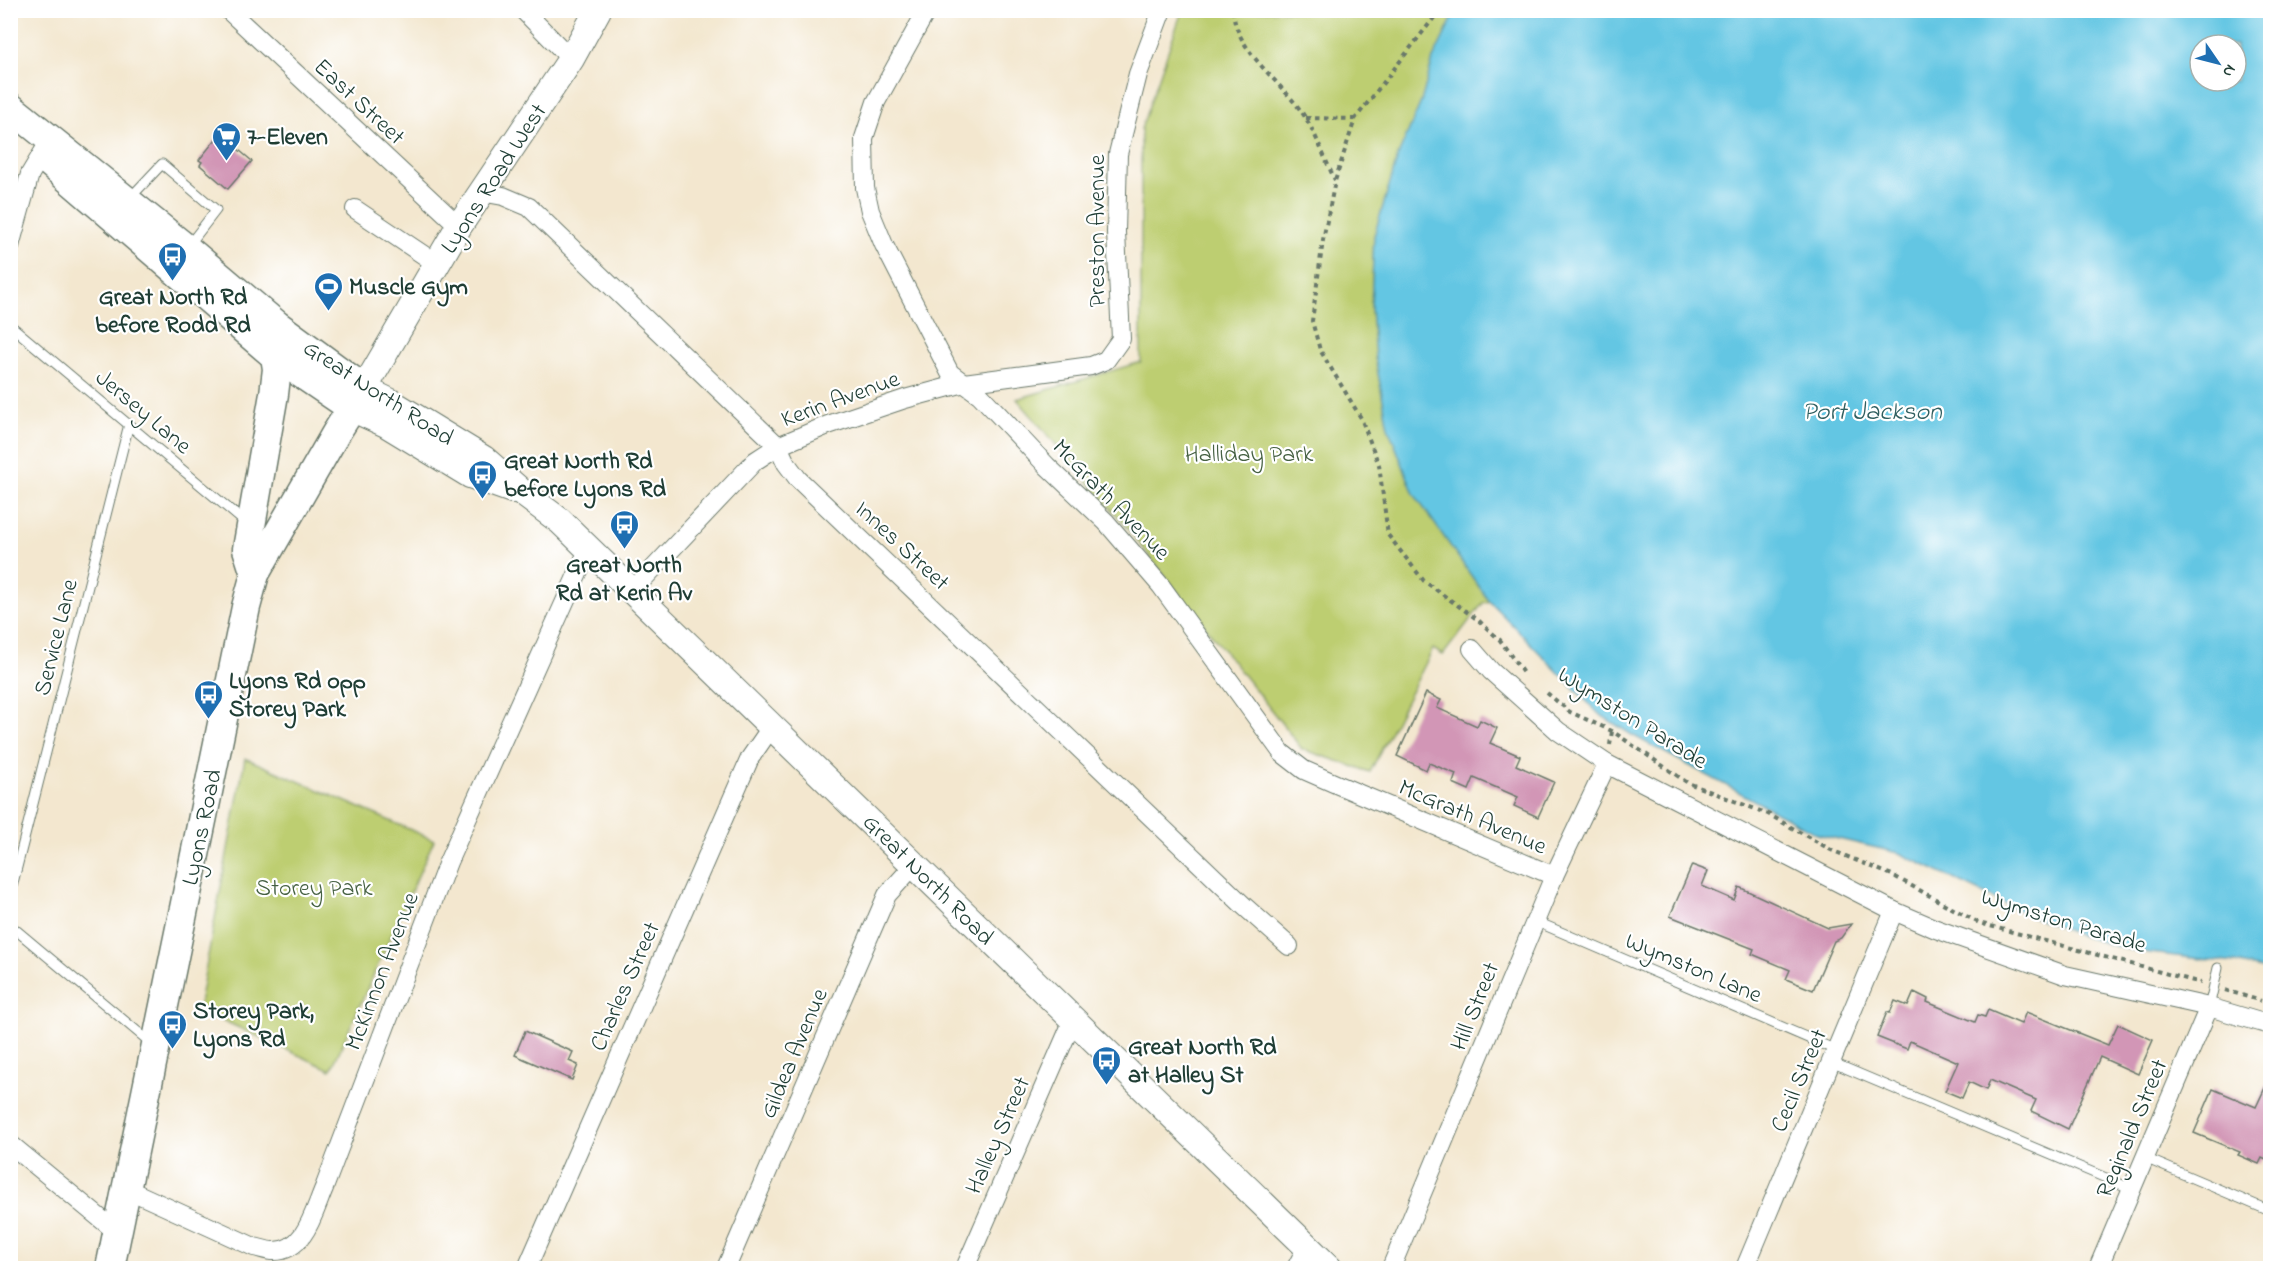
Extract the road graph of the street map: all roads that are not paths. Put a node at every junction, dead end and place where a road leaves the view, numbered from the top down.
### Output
1 (228, 10) edge
2 (523, 10) edge
3 (598, 10) edge
4 (927, 10) edge
5 (1162, 10) edge
6 (571, 59) junction
7 (10, 107) edge
8 (10, 128) edge
9 (46, 147) junction
10 (481, 192) junction
11 (355, 209) dead end
12 (120, 210) junction
13 (459, 226) junction
14 (10, 246) edge
15 (178, 258) junction
16 (437, 264) junction
17 (10, 325) edge
18 (1115, 348) joint
19 (275, 356) junction
20 (964, 383) junction
21 (359, 399) junction
22 (129, 424) junction
23 (778, 446) junction
24 (251, 528) junction
25 (589, 548) junction
26 (255, 574) junction
27 (633, 591) junction
28 (1472, 649) dead end
29 (772, 726) junction
30 (1607, 764) junction
31 (915, 864) junction
32 (1554, 876) junction
33 (10, 895) edge
34 (1894, 911) junction
35 (1535, 921) junction
36 (10, 925) edge
37 (1289, 946) dead end
38 (2218, 968) dead end
39 (2209, 1007) junction
40 (1073, 1020) junction
41 (2271, 1025) edge
42 (155, 1047) junction
43 (1834, 1056) junction
44 (10, 1144) edge
45 (2145, 1158) junction
46 (2132, 1188) junction
47 (127, 1189) junction
48 (2271, 1211) edge
49 (117, 1233) junction
50 (1302, 1258) edge
51 (110, 1269) edge
52 (527, 1269) edge
53 (726, 1269) edge
54 (965, 1269) edge
55 (1329, 1269) edge
56 (1391, 1269) edge
57 (1745, 1269) edge
58 (2098, 1269) edge

1 - 13 street, East Street
2 - 6 street
3 - 6 main road, Lyons Road West
4 - 20 street, McGrath Avenue
5 - 18 street, Preston Avenue
6 - 10 main road, Lyons Road West
7 - 9 main road, Great North Road
8 - 9 main road, Great North Road
9 - 12 main road, Great North Road
9 - 14 street
10 - 13 main road, Lyons Road West
10 - 23 street, Innes Street
11 - 16 street
12 - 15 main road, Great North Road
12 - 15 lane
13 - 16 main road, Lyons Road West
15 - 19 main road, Great North Road
15 - 21 main road, Great North Road
16 - 21 main road, Lyons Road West
17 - 22 lane, Jersey Lane
18 - 20 street, Kerin Avenue
19 - 21 main road, Great North Road
19 - 24 main road
20 - 23 street, Kerin Avenue
20 - 32 street, McGrath Avenue
21 - 25 main road, Great North Road
21 - 26 main road, Lyons Road
22 - 24 lane, Jersey Lane
22 - 33 lane, Service Lane
23 - 27 street, Kerin Avenue
23 - 37 street, Innes Street
24 - 26 main road
25 - 27 main road, Great North Road
25 - 47 street, McKinnon Avenue
26 - 42 main road, Lyons Road
27 - 29 main road, Great North Road
28 - 30 street, Wymston Parade
29 - 31 main road, Great North Road
29 - 52 street, Charles Street
30 - 32 street, Hill Street
30 - 34 street, Wymston Parade
31 - 40 main road, Great North Road
31 - 53 street, Gildea Avenue
32 - 35 street, Hill Street
34 - 39 street, Wymston Parade
34 - 43 street, Cecil Street
35 - 43 lane, Wymston Lane
35 - 56 street, Hill Street
36 - 42 lane
38 - 39 lane
39 - 41 street, Wymston Parade
39 - 45 street, Reginald Street
40 - 50 main road, Great North Road
40 - 54 street, Halley Street
42 - 47 main road, Lyons Road
43 - 46 lane, Wymston Lane
43 - 57 street, Cecil Street
44 - 49 street
45 - 46 street, Reginald Street
45 - 48 lane
46 - 58 street, Reginald Street
47 - 49 main road, Lyons Road
49 - 51 main road, Lyons Road
50 - 55 main road, Great North Road

